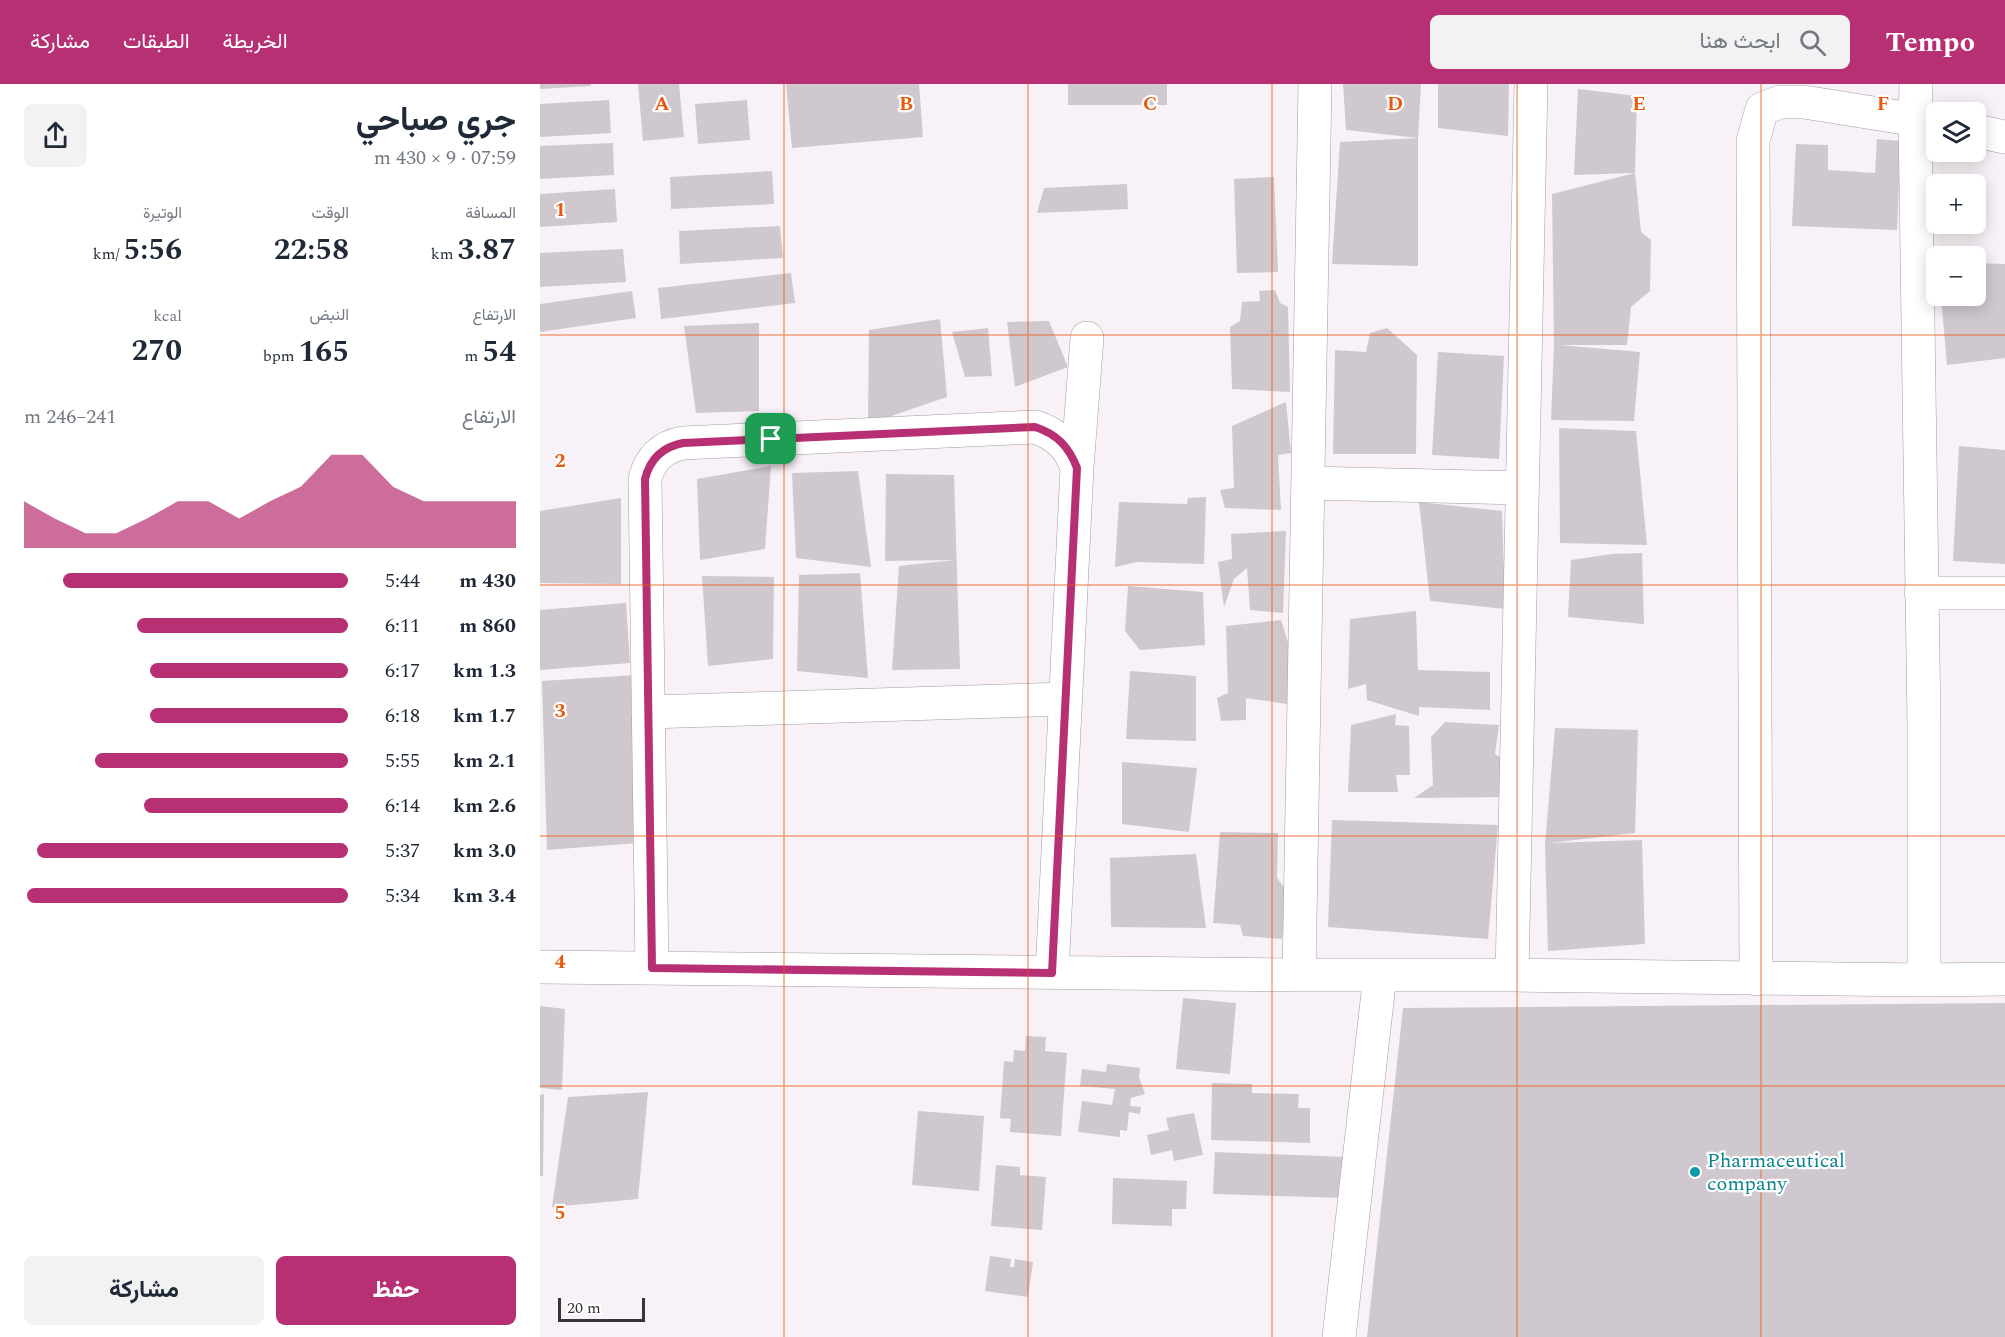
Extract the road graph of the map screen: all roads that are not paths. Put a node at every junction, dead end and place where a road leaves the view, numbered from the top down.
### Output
1 (1315, 84) edge
2 (1531, 84) edge
3 (1916, 84) edge
4 (1925, 121) edge
5 (1986, 133) edge
6 (2005, 137) edge
7 (1087, 338) dead end
8 (1077, 468) junction
9 (1308, 483) junction
10 (1522, 488) junction
11 (1921, 593) junction
12 (2005, 593) edge
13 (1065, 699) junction
14 (648, 712) junction
15 (540, 966) edge
16 (652, 968) junction
17 (1052, 973) junction
18 (1299, 975) junction
19 (1380, 975) junction
20 (1512, 975) junction
21 (1756, 979) junction
22 (2005, 979) edge
23 (1924, 980) junction
24 (1339, 1337) edge

1 - 9 street
2 - 10 street
3 - 4 street
4 - 11 street
4 - 21 street
5 - 6 street
7 - 8 street
8 - 13 street
8 - 14 street
9 - 10 street
9 - 18 street
10 - 20 street
11 - 12 street
11 - 23 street
13 - 14 street
13 - 17 street
14 - 16 street
15 - 16 street
16 - 17 street
17 - 18 street
18 - 19 street
19 - 20 street
19 - 24 street
20 - 21 street
21 - 23 street
22 - 23 street

